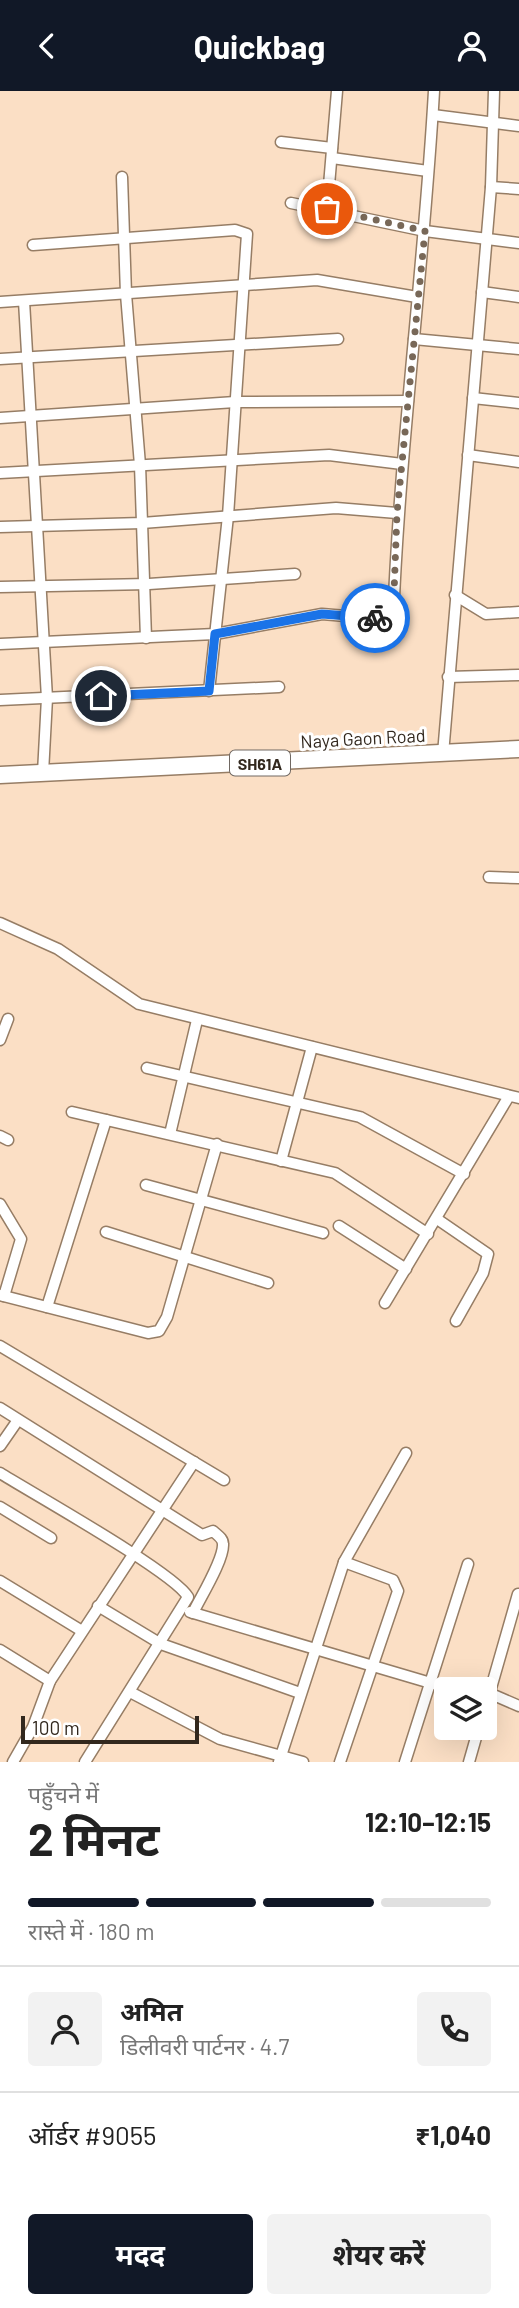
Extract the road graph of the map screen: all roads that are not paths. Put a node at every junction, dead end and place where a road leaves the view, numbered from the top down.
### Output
1 (337, 91) edge
2 (434, 91) edge
3 (494, 91) edge
4 (433, 115) junction
5 (493, 124) junction
6 (519, 126) edge
7 (281, 142) dead end
8 (332, 153) junction
9 (429, 171) junction
10 (122, 177) dead end
11 (491, 187) junction
12 (519, 189) edge
13 (291, 203) dead end
14 (327, 209) junction
15 (425, 231) junction
16 (124, 238) junction
17 (486, 240) junction
18 (519, 243) edge
19 (33, 245) dead end
20 (246, 284) junction
21 (482, 292) junction
22 (126, 294) junction
23 (417, 297) junction
24 (519, 297) edge
25 (24, 300) junction
26 (0, 302) edge
27 (338, 339) dead end
28 (414, 339) junction
29 (240, 344) junction
30 (477, 344) junction
31 (519, 349) edge
32 (132, 351) junction
33 (28, 358) junction
34 (0, 359) edge
35 (472, 398) junction
36 (408, 401) junction
37 (235, 402) junction
38 (519, 403) edge
39 (137, 409) junction
40 (31, 416) junction
41 (0, 418) edge
42 (468, 455) junction
43 (231, 461) junction
44 (519, 462) edge
45 (402, 464) junction
46 (140, 465) junction
47 (34, 471) junction
48 (0, 473) edge
49 (397, 513) junction
50 (228, 516) junction
51 (142, 523) junction
52 (37, 525) junction
53 (0, 527) edge
54 (295, 574) dead end
55 (221, 576) junction
56 (144, 584) junction
57 (41, 585) junction
58 (0, 587) edge
59 (455, 595) junction
60 (519, 612) edge
61 (215, 634) junction
62 (146, 638) junction
63 (44, 643) junction
64 (0, 644) edge
65 (519, 675) edge
66 (448, 677) junction
67 (279, 687) dead end
68 (209, 691) junction
69 (47, 698) junction
70 (0, 700) edge
71 (519, 749) edge
72 (443, 754) junction
73 (43, 773) junction
74 (0, 775) edge
75 (489, 877) dead end
76 (519, 878) edge
77 (0, 923) edge
78 (8, 1019) dead end
79 (197, 1020) junction
80 (0, 1040) edge
81 (312, 1047) junction
82 (146, 1067) dead end
83 (184, 1076) junction
84 (514, 1097) edge
85 (296, 1101) junction
86 (72, 1112) dead end
87 (106, 1120) junction
88 (170, 1134) junction
89 (216, 1145) junction
90 (281, 1161) junction
91 (464, 1174) junction
92 (146, 1185) dead end
93 (201, 1198) junction
94 (0, 1204) edge
95 (437, 1219) junction
96 (339, 1226) dead end
97 (106, 1232) dead end
98 (323, 1233) dead end
99 (428, 1234) junction
100 (184, 1255) junction
101 (406, 1269) junction
102 (268, 1283) dead end
103 (2, 1295) edge
104 (385, 1303) dead end
105 (47, 1307) junction
106 (456, 1321) dead end
107 (0, 1346) edge
108 (0, 1408) edge
109 (18, 1420) junction
110 (0, 1446) edge
111 (406, 1453) dead end
112 (194, 1462) junction
113 (0, 1473) edge
114 (224, 1481) dead end
115 (0, 1507) edge
116 (162, 1509) junction
117 (51, 1538) dead end
118 (132, 1555) junction
119 (344, 1562) junction
120 (468, 1564) dead end
121 (0, 1581) edge
122 (518, 1594) edge
123 (198, 1602) junction
124 (98, 1606) junction
125 (188, 1612) junction
126 (211, 1619) junction
127 (82, 1631) junction
128 (161, 1644) junction
129 (314, 1649) junction
130 (0, 1650) edge
131 (371, 1666) junction
132 (494, 1677) edge
133 (50, 1681) junction
134 (432, 1683) junction
135 (130, 1692) junction
136 (300, 1693) junction
137 (497, 1702) edge
138 (519, 1706) edge
139 (475, 1740) edge
140 (280, 1759) edge
141 (18, 1761) edge
142 (85, 1762) edge
143 (303, 1762) edge
144 (340, 1762) edge
145 (405, 1762) edge
146 (469, 1762) edge

1 - 8 street
2 - 4 street
3 - 5 street
4 - 5 street
4 - 9 street
5 - 6 street
5 - 11 street
7 - 8 street
8 - 9 street
8 - 14 street
9 - 15 street
10 - 16 street
11 - 12 street
11 - 17 street
13 - 14 street
14 - 15 street
15 - 17 street
15 - 23 street
16 - 19 street
16 - 20 street
16 - 22 street
17 - 18 street
17 - 21 street
20 - 22 street
20 - 23 street
20 - 29 street
21 - 24 street
21 - 30 street
22 - 25 street
22 - 32 street
23 - 28 street
25 - 26 street
25 - 33 street
27 - 29 street
28 - 30 street
28 - 36 street
29 - 32 street
29 - 37 street
30 - 31 street
30 - 35 street
32 - 33 street
32 - 39 street
33 - 34 street
33 - 40 street
35 - 38 street
35 - 42 street
36 - 37 street
36 - 45 street
37 - 39 street
37 - 43 street
39 - 40 street
39 - 46 street
40 - 41 street
40 - 47 street
42 - 44 street
42 - 59 street
43 - 45 street
43 - 46 street
43 - 50 street
45 - 49 street
46 - 47 street
46 - 51 street
47 - 48 street
47 - 52 street
49 - 50 street
49 - 61 street
50 - 51 street
50 - 55 street
51 - 52 street
51 - 56 street
52 - 53 street
52 - 57 street
54 - 55 street
55 - 56 street
55 - 61 street
56 - 57 street
56 - 62 street
57 - 58 street
57 - 63 street
59 - 60 street
59 - 66 street
61 - 62 street
61 - 68 street
62 - 63 street
63 - 64 street
63 - 69 street
65 - 66 street
66 - 72 street
67 - 68 street
68 - 69 street
69 - 70 street
69 - 73 street
71 - 72 main road, Naya Gaon Road / SH61A
72 - 73 main road, Naya Gaon Road / SH61A
73 - 74 main road, Naya Gaon Road / SH61A
75 - 76 street
77 - 79 street
78 - 80 street
79 - 81 street
79 - 83 street
81 - 84 street
81 - 85 street
82 - 83 street
83 - 85 street
83 - 88 street
84 - 91 street
85 - 90 street
85 - 91 street
86 - 87 street
87 - 88 street
87 - 105 street
88 - 89 street
89 - 90 street
89 - 93 street
90 - 99 street
91 - 95 street
92 - 93 street
93 - 98 street
93 - 100 street
94 - 103 street
95 - 99 street
95 - 106 street
96 - 101 street
97 - 100 street
99 - 101 street
100 - 102 street
100 - 105 street
101 - 104 street
103 - 105 street
107 - 112 street
108 - 109 street
109 - 110 street
109 - 116 street
111 - 119 street
112 - 114 street
112 - 116 street
113 - 118 street
115 - 117 street
116 - 118 street
116 - 123 street
118 - 124 street
118 - 125 street
119 - 129 street
119 - 131 street
120 - 134 street
121 - 127 street
122 - 132 street
123 - 125 street
123 - 126 street
124 - 127 street
124 - 128 street
125 - 126 street
125 - 128 street
126 - 129 street
127 - 133 street
128 - 135 street
128 - 136 street
129 - 131 street
129 - 136 street
130 - 133 street
131 - 134 street
131 - 144 street
133 - 141 street
134 - 145 street
135 - 140 street
135 - 142 street
136 - 140 street
137 - 138 street
139 - 146 street
140 - 143 street

